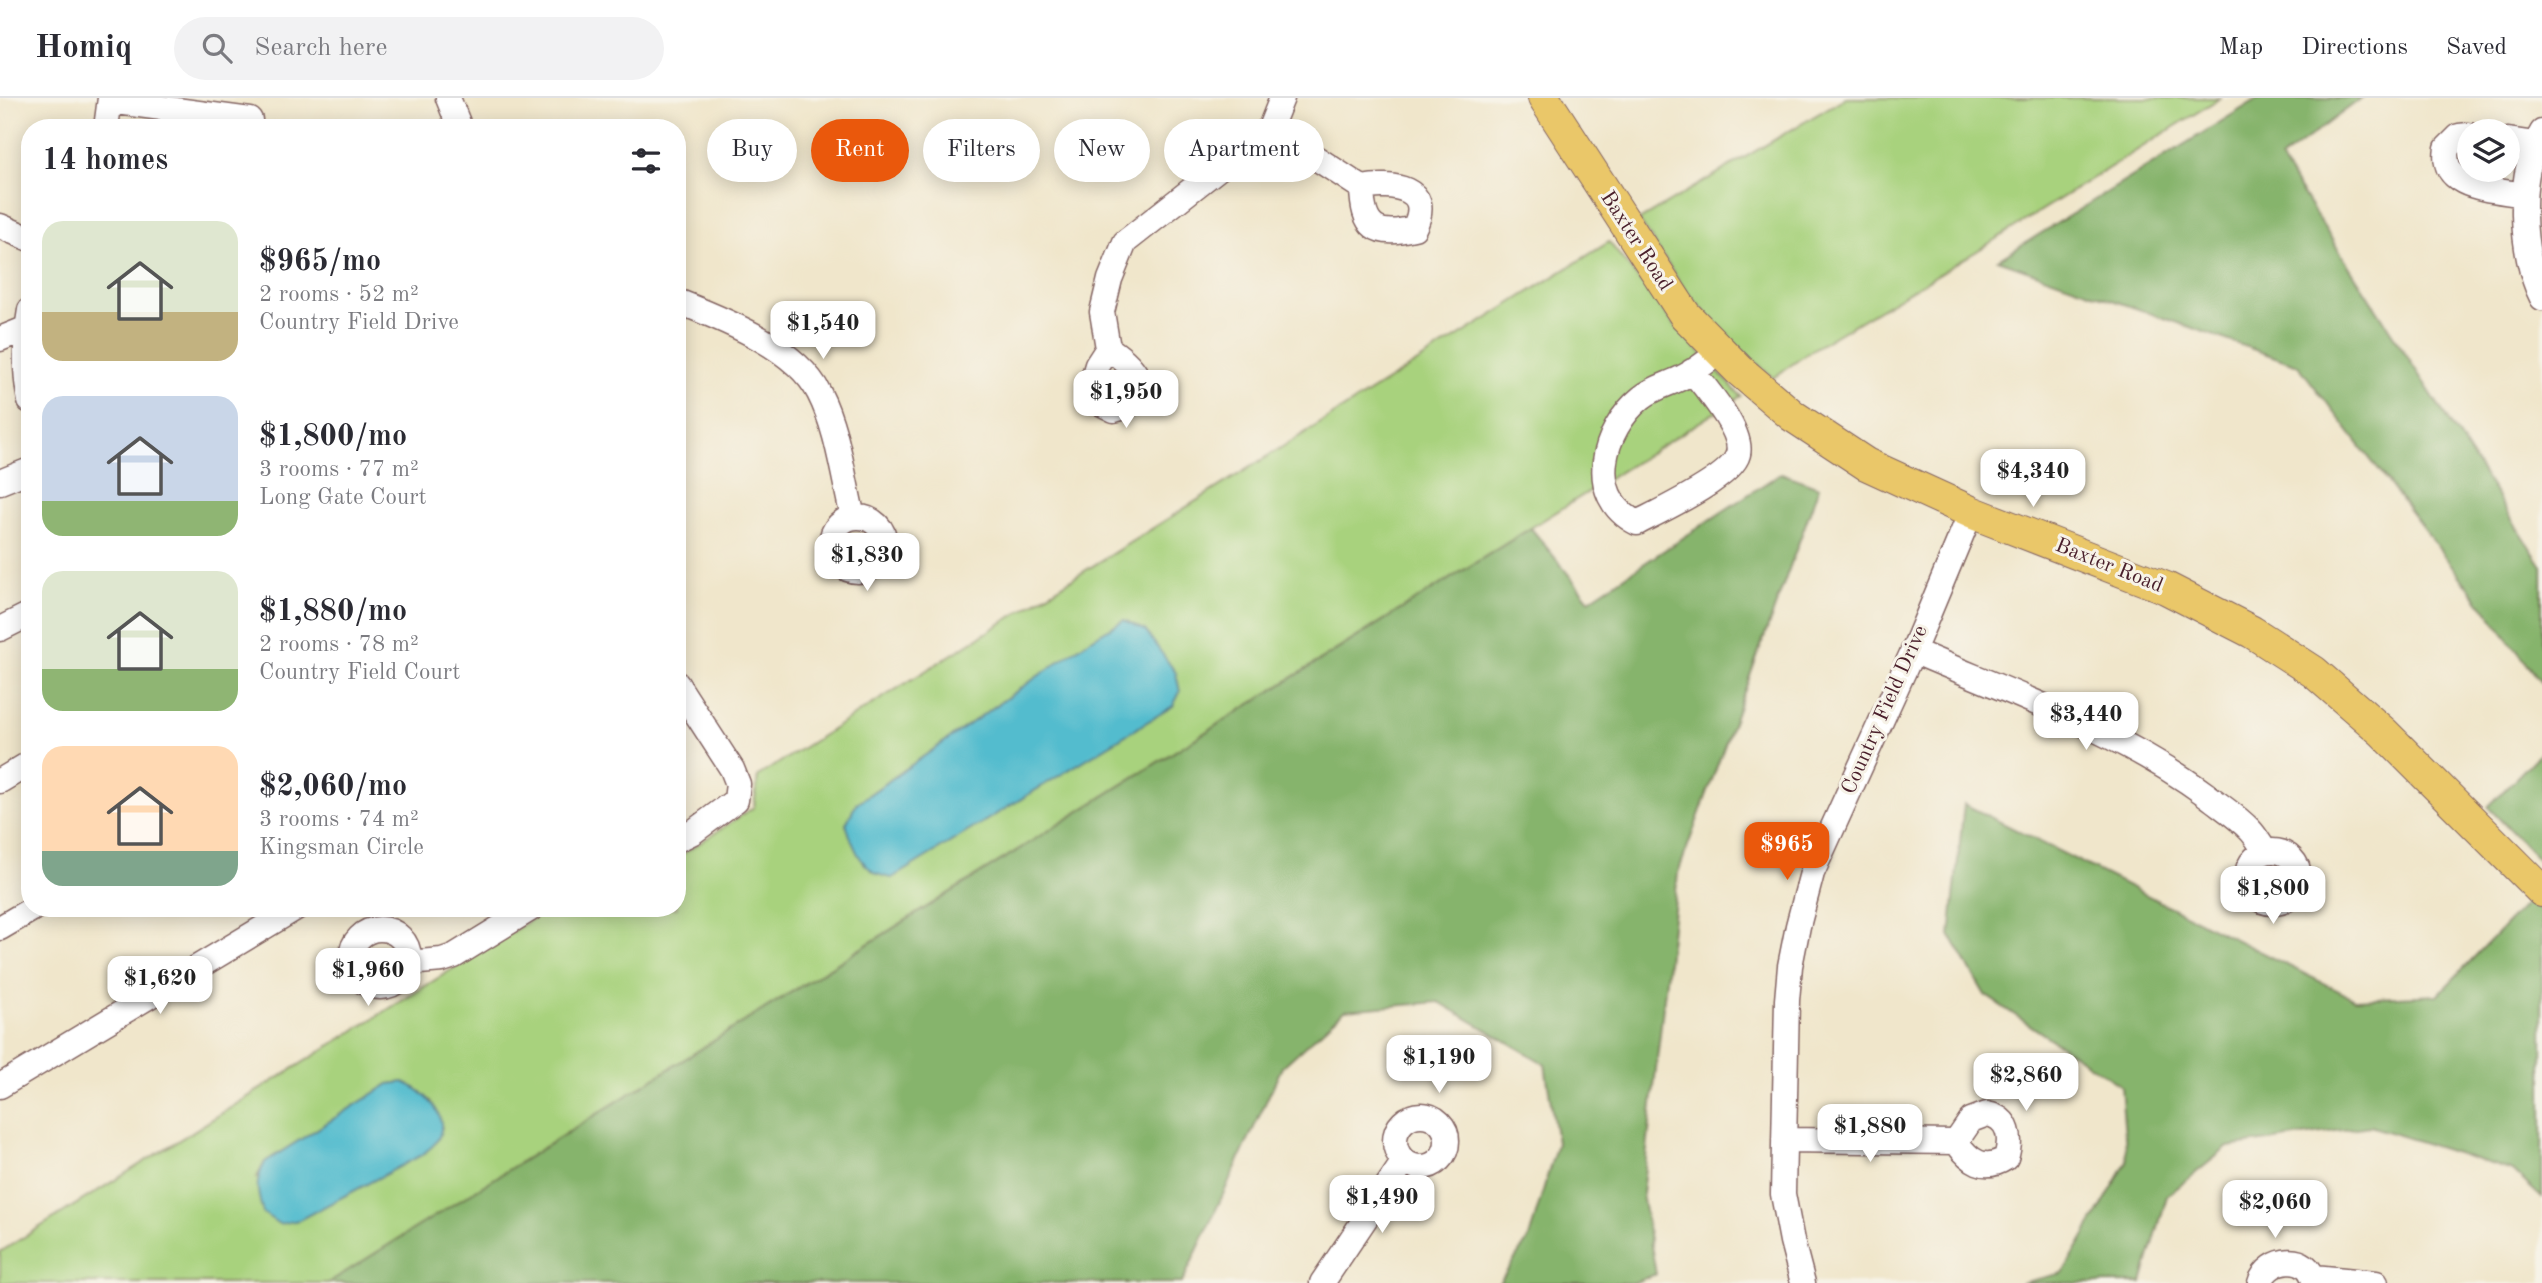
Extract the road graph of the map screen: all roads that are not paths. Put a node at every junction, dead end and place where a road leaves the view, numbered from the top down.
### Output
1 (448, 98) edge
2 (1282, 98) edge
3 (1544, 98) edge
4 (110, 100) edge
5 (250, 115) edge
6 (107, 119) edge
7 (456, 119) edge
8 (1274, 119) edge
9 (2457, 138) edge
10 (2538, 138) edge
11 (2520, 139) edge
12 (1324, 163) edge
13 (2457, 179) edge
14 (1202, 182) edge
15 (2463, 182) edge
16 (2526, 187) junction
17 (1362, 188) dead end
18 (0, 226) edge
19 (21, 235) edge
20 (2542, 298) edge
21 (686, 305) edge
22 (21, 324) edge
23 (0, 339) edge
24 (1108, 348) dead end
25 (1720, 352) junction
26 (1692, 371) junction
27 (21, 474) edge
28 (0, 482) edge
29 (1971, 512) junction
30 (853, 517) dead end
31 (21, 618) edge
32 (0, 629) edge
33 (1913, 651) junction
34 (686, 698) edge
35 (21, 768) edge
36 (0, 781) edge
37 (686, 836) edge
38 (2265, 851) dead end
39 (2542, 891) edge
40 (21, 916) edge
41 (281, 917) edge
42 (513, 917) edge
43 (375, 919) edge
44 (0, 928) edge
45 (408, 963) junction
46 (0, 1086) edge
47 (1784, 1140) junction
48 (1956, 1142) dead end
49 (1404, 1161) dead end
50 (2314, 1280) edge
51 (1322, 1283) edge
52 (1803, 1283) edge
53 (2260, 1283) edge
54 (2376, 1283) edge

1 - 7 street
2 - 8 street
3 - 25 main road, Baxter Road
4 - 5 street
4 - 6 street
9 - 13 street
10 - 11 street
10 - 16 street
12 - 17 street
14 - 24 street
15 - 16 street
16 - 20 street
18 - 19 street
21 - 30 street
22 - 23 street
25 - 26 street
25 - 29 main road, Baxter Road
26 - 26 street
27 - 28 street
29 - 33 street, Country Field Drive
29 - 39 main road, Baxter Road
31 - 32 street
33 - 38 street
33 - 47 street, Country Field Drive
34 - 37 street
35 - 36 street
40 - 44 street
41 - 46 street
42 - 45 street
43 - 45 street
43 - 45 street
47 - 48 street
47 - 52 street, Country Field Drive
49 - 51 street
50 - 53 street
50 - 54 street

